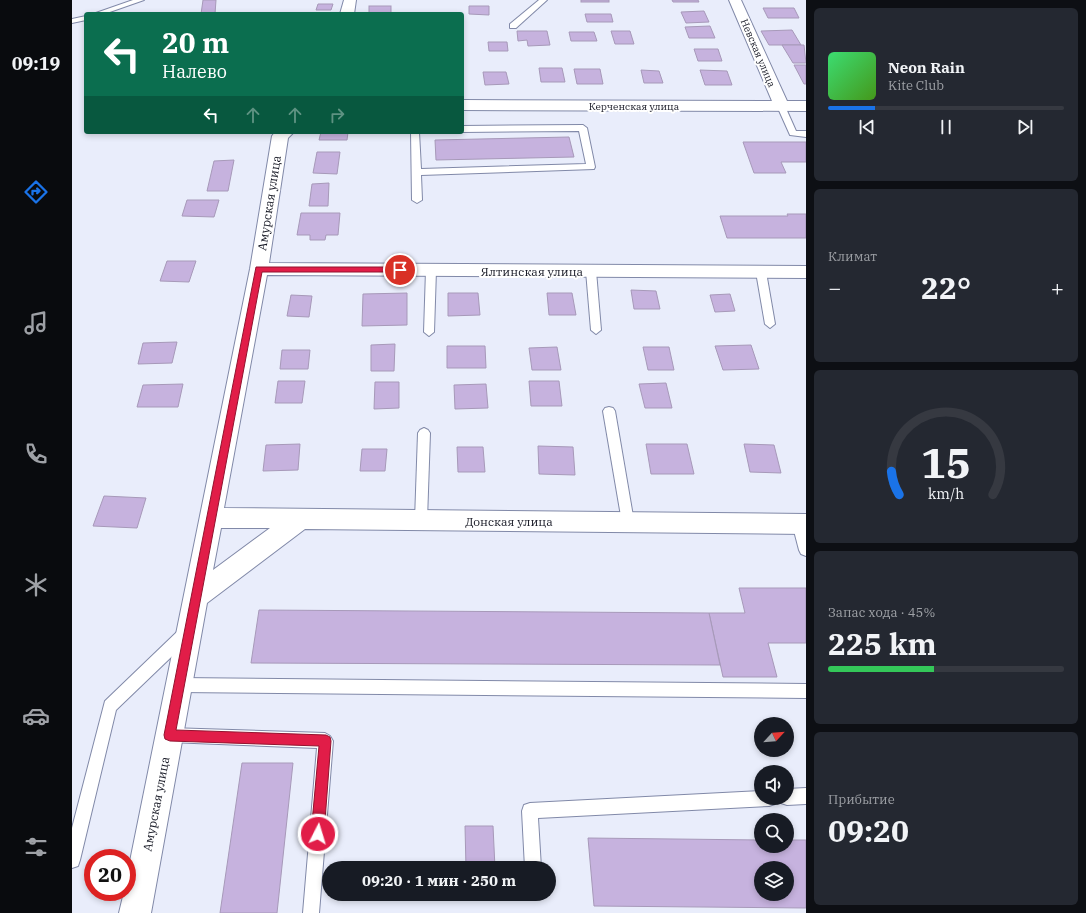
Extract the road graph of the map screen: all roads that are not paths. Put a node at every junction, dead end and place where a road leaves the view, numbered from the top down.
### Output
1 (140, 0) edge
2 (350, 0) edge
3 (543, 0) edge
4 (735, 0) edge
5 (103, 12) edge
6 (347, 12) edge
7 (84, 18) edge
8 (72, 21) edge
9 (513, 26) dead end
10 (464, 105) edge
11 (781, 106) junction
12 (806, 106) edge
13 (464, 129) edge
14 (283, 134) edge
15 (415, 134) edge
16 (806, 134) edge
17 (416, 172) junction
18 (417, 200) dead end
19 (259, 269) junction
20 (431, 270) junction
21 (591, 271) junction
22 (761, 272) junction
23 (806, 272) edge
24 (770, 324) dead end
25 (596, 330) dead end
26 (429, 332) dead end
27 (609, 411) dead end
28 (424, 433) dead end
29 (212, 518) junction
30 (301, 519) junction
31 (421, 520) junction
32 (628, 522) junction
33 (802, 524) edge
34 (806, 550) edge
35 (197, 596) junction
36 (190, 629) junction
37 (179, 685) junction
38 (806, 691) edge
39 (170, 735) junction
40 (806, 796) edge
41 (794, 797) edge
42 (754, 799) edge
43 (72, 860) edge
44 (533, 861) edge
45 (135, 913) edge
46 (311, 913) edge

1 - 5 lane
2 - 6 street
3 - 9 lane
4 - 11 street, Невская улица
7 - 8 lane
10 - 11 street, Керченская улица
11 - 12 street, Керченская улица
11 - 16 lane
13 - 17 lane
14 - 19 street, Амурская улица
15 - 17 lane
17 - 18 lane
19 - 20 street, Ялтинская улица
19 - 29 street, Амурская улица
20 - 21 street, Ялтинская улица
20 - 26 lane
21 - 22 street, Ялтинская улица
21 - 25 lane
22 - 23 street, Ялтинская улица
22 - 24 lane
27 - 32 lane
28 - 31 lane
29 - 30 street, Донская улица
29 - 35 street, Амурская улица
30 - 31 street, Донская улица
30 - 35 street
31 - 32 street, Донская улица
32 - 33 street, Донская улица
33 - 34 lane
35 - 36 street, Амурская улица
36 - 37 street, Амурская улица
36 - 43 lane
37 - 38 lane
37 - 39 street, Амурская улица
39 - 45 street, Амурская улица
39 - 46 lane
40 - 41 lane
42 - 44 lane

